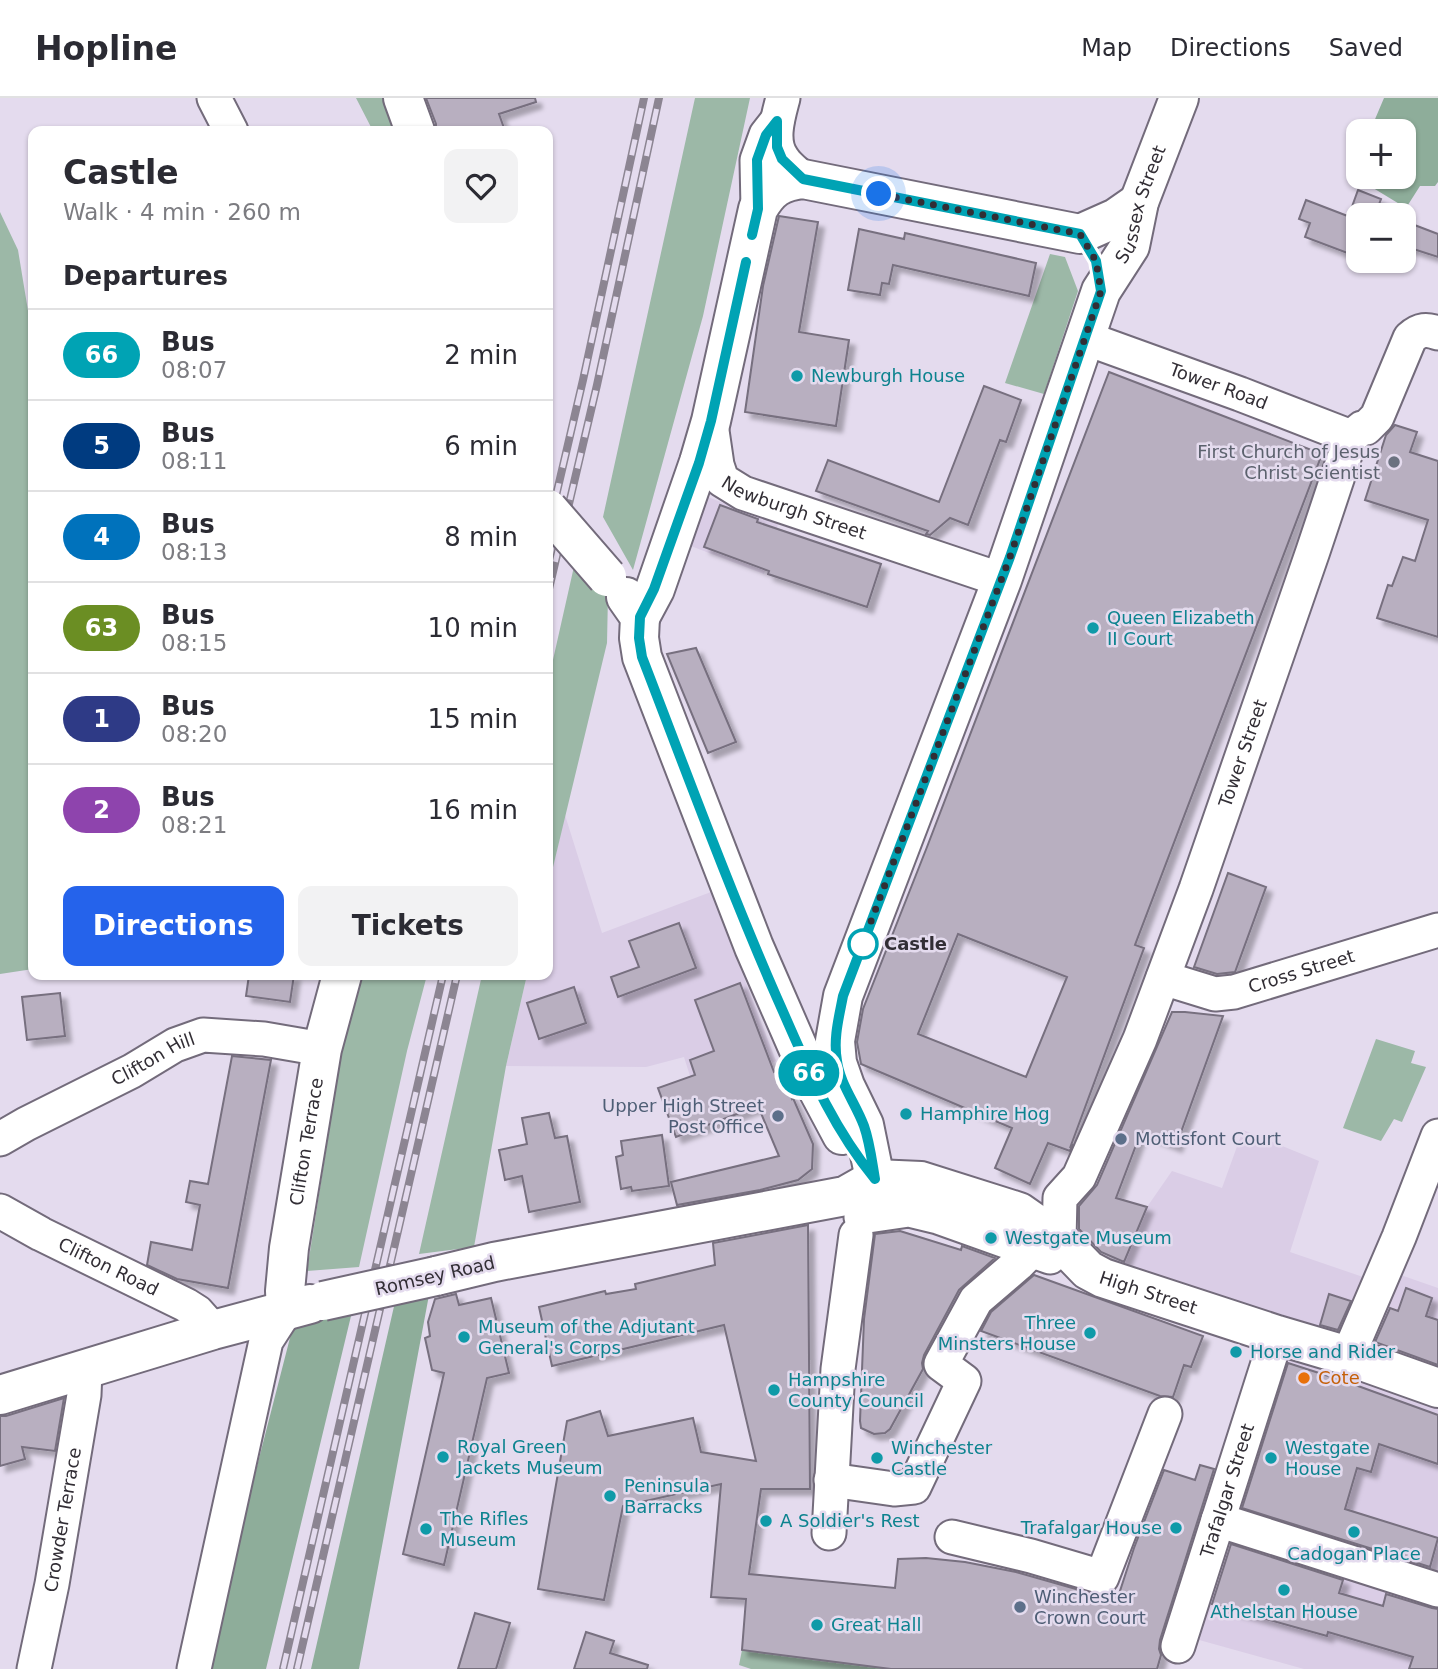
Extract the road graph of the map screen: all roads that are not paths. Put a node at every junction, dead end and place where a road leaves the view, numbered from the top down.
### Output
1 (214, 98) edge
2 (402, 98) edge
3 (1179, 98) edge
4 (780, 110) edge
5 (228, 126) edge
6 (413, 126) edge
7 (803, 179) junction
8 (1139, 202) junction
9 (758, 209) junction
10 (1080, 234) junction
11 (1101, 291) junction
12 (1430, 332) edge
13 (1085, 338) junction
14 (711, 421) junction
15 (1351, 437) junction
16 (553, 515) edge
17 (1002, 580) junction
18 (640, 617) junction
19 (1438, 930) edge
20 (1163, 978) junction
21 (341, 980) edge
22 (843, 996) junction
23 (777, 998) junction
24 (322, 1049) junction
25 (1438, 1136) edge
26 (0, 1139) edge
27 (875, 1179) junction
28 (1060, 1198) junction
29 (0, 1211) edge
30 (1019, 1212) junction
31 (1045, 1245) junction
32 (286, 1310) junction
33 (212, 1330) junction
34 (1277, 1335) junction
35 (1348, 1356) junction
36 (85, 1370) junction
37 (1438, 1388) edge
38 (0, 1395) edge
39 (1165, 1414) dead end
40 (831, 1480) junction
41 (1217, 1520) junction
42 (829, 1533) dead end
43 (952, 1537) dead end
44 (1438, 1588) edge
45 (1178, 1646) dead end
46 (34, 1669) edge
47 (194, 1669) edge

1 - 5 street
2 - 6 main road
3 - 8 main road, Sussex Street
4 - 7 street
4 - 9 street
7 - 9 main road
7 - 10 main road
8 - 10 main road
8 - 11 main road, Sussex Street
9 - 14 main road
10 - 11 main road
11 - 13 main road, Sussex Street
12 - 15 street
13 - 15 street, Tower Road
13 - 17 main road, Sussex Street
14 - 17 street, Newburgh Street
14 - 18 main road
15 - 20 street, Tower Street
16 - 18 main road, bridge
17 - 22 main road, Sussex Street
18 - 23 main road
19 - 20 street, Cross Street
20 - 28 street, Tower Street
21 - 24 main road, Clifton Terrace
22 - 23 main road
22 - 27 main road, Sussex Street
23 - 27 main road
24 - 26 street, Clifton Hill
24 - 32 main road, Clifton Terrace
25 - 35 street
27 - 30 main road, High Street
27 - 32 main road, Romsey Road, bridge
28 - 30 street
28 - 31 street
29 - 33 street, Clifton Road
30 - 31 main road, High Street
31 - 34 main road, High Street
31 - 40 street
31 - 40 street
32 - 33 main road, Romsey Road
32 - 47 street
33 - 36 main road, Romsey Road
34 - 35 main road, High Street
34 - 41 street, Trafalgar Street
35 - 37 main road, High Street
36 - 38 main road, Romsey Road
36 - 46 street, Crowder Terrace
39 - 43 street
40 - 42 street
41 - 44 street
41 - 45 street, Trafalgar Street

